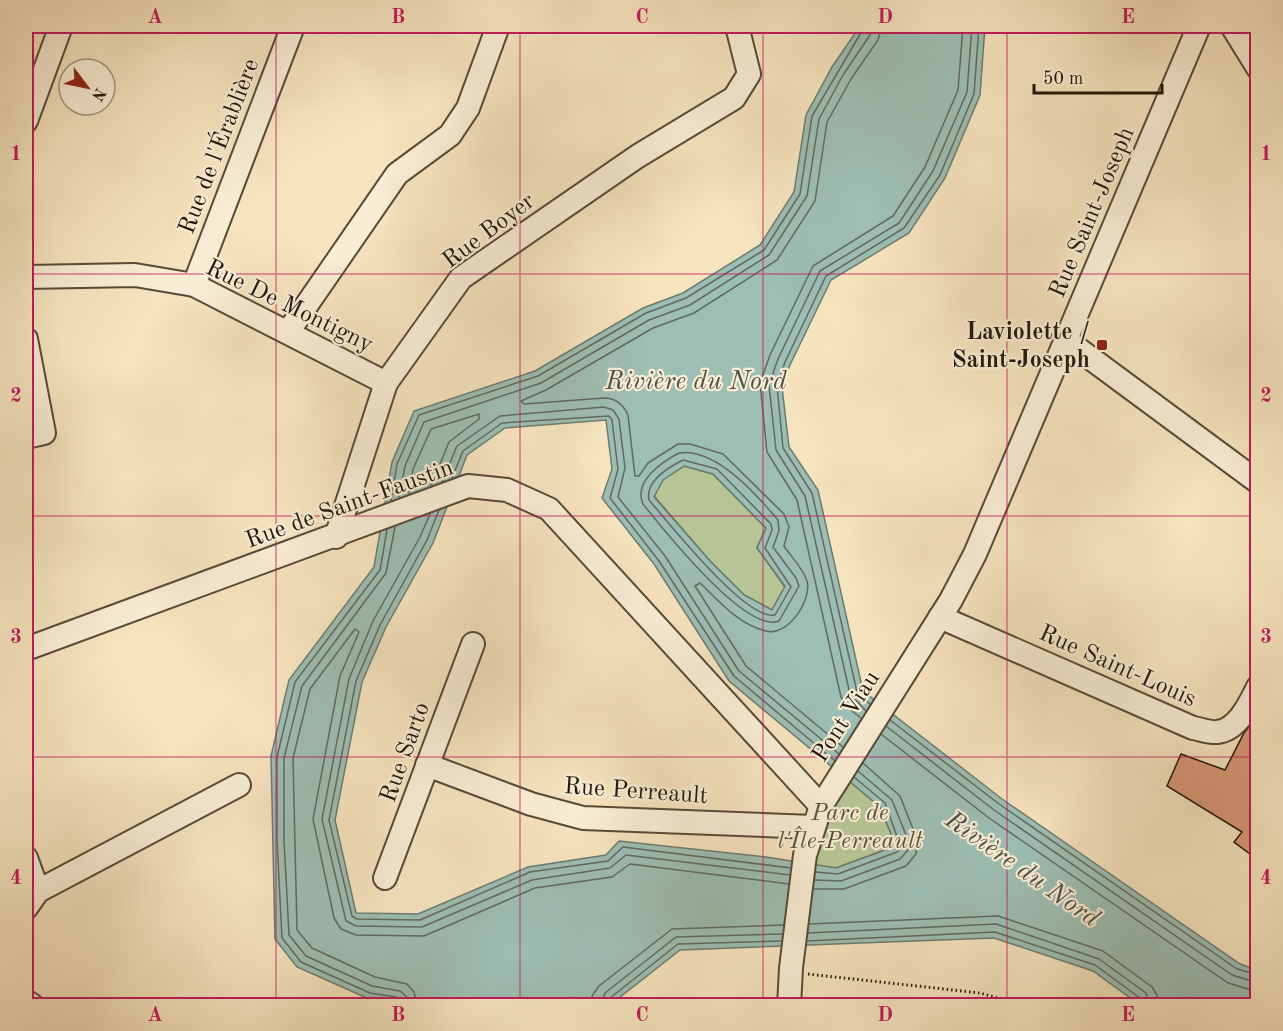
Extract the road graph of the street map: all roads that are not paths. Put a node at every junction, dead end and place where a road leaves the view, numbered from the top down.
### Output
1 (61, 26) edge
2 (293, 26) edge
3 (498, 26) edge
4 (737, 26) edge
5 (1199, 26) edge
6 (1232, 26) edge
7 (1257, 68) edge
8 (26, 121) edge
9 (26, 277) edge
10 (194, 285) junction
11 (288, 332) junction
12 (26, 339) edge
13 (1066, 340) junction
14 (386, 383) junction
15 (35, 435) edge
16 (1257, 482) edge
17 (336, 537) junction
18 (940, 617) junction
19 (473, 644) dead end
20 (26, 649) edge
21 (903, 676) joint
22 (1257, 687) edge
23 (428, 765) junction
24 (239, 786) dead end
25 (817, 817) junction
26 (26, 858) edge
27 (386, 878) dead end
28 (32, 900) edge
29 (26, 1002) edge
30 (33, 1005) edge
31 (789, 1005) edge

1 - 8 street
2 - 10 street, Rue de l'Érablière
3 - 11 street
4 - 14 street, Rue Boyer
5 - 13 street, Rue Saint-Joseph
6 - 7 street
9 - 10 street, Rue De Montigny
10 - 11 street, Rue De Montigny
11 - 14 street, Rue De Montigny
12 - 15 street
13 - 16 street
13 - 18 street, Rue Saint-Joseph
14 - 17 street, Rue Boyer
17 - 20 street, Rue de Saint-Faustin
17 - 25 street, Rue de Saint-Faustin
18 - 21 street, Rue Saint-Joseph
18 - 22 street, Rue Saint-Louis
19 - 23 street, Rue Sarto
21 - 25 street, Pont Viau
23 - 25 street, Rue Perreault
23 - 27 street, Rue Sarto
24 - 28 street
25 - 31 street
26 - 28 street
29 - 30 street

